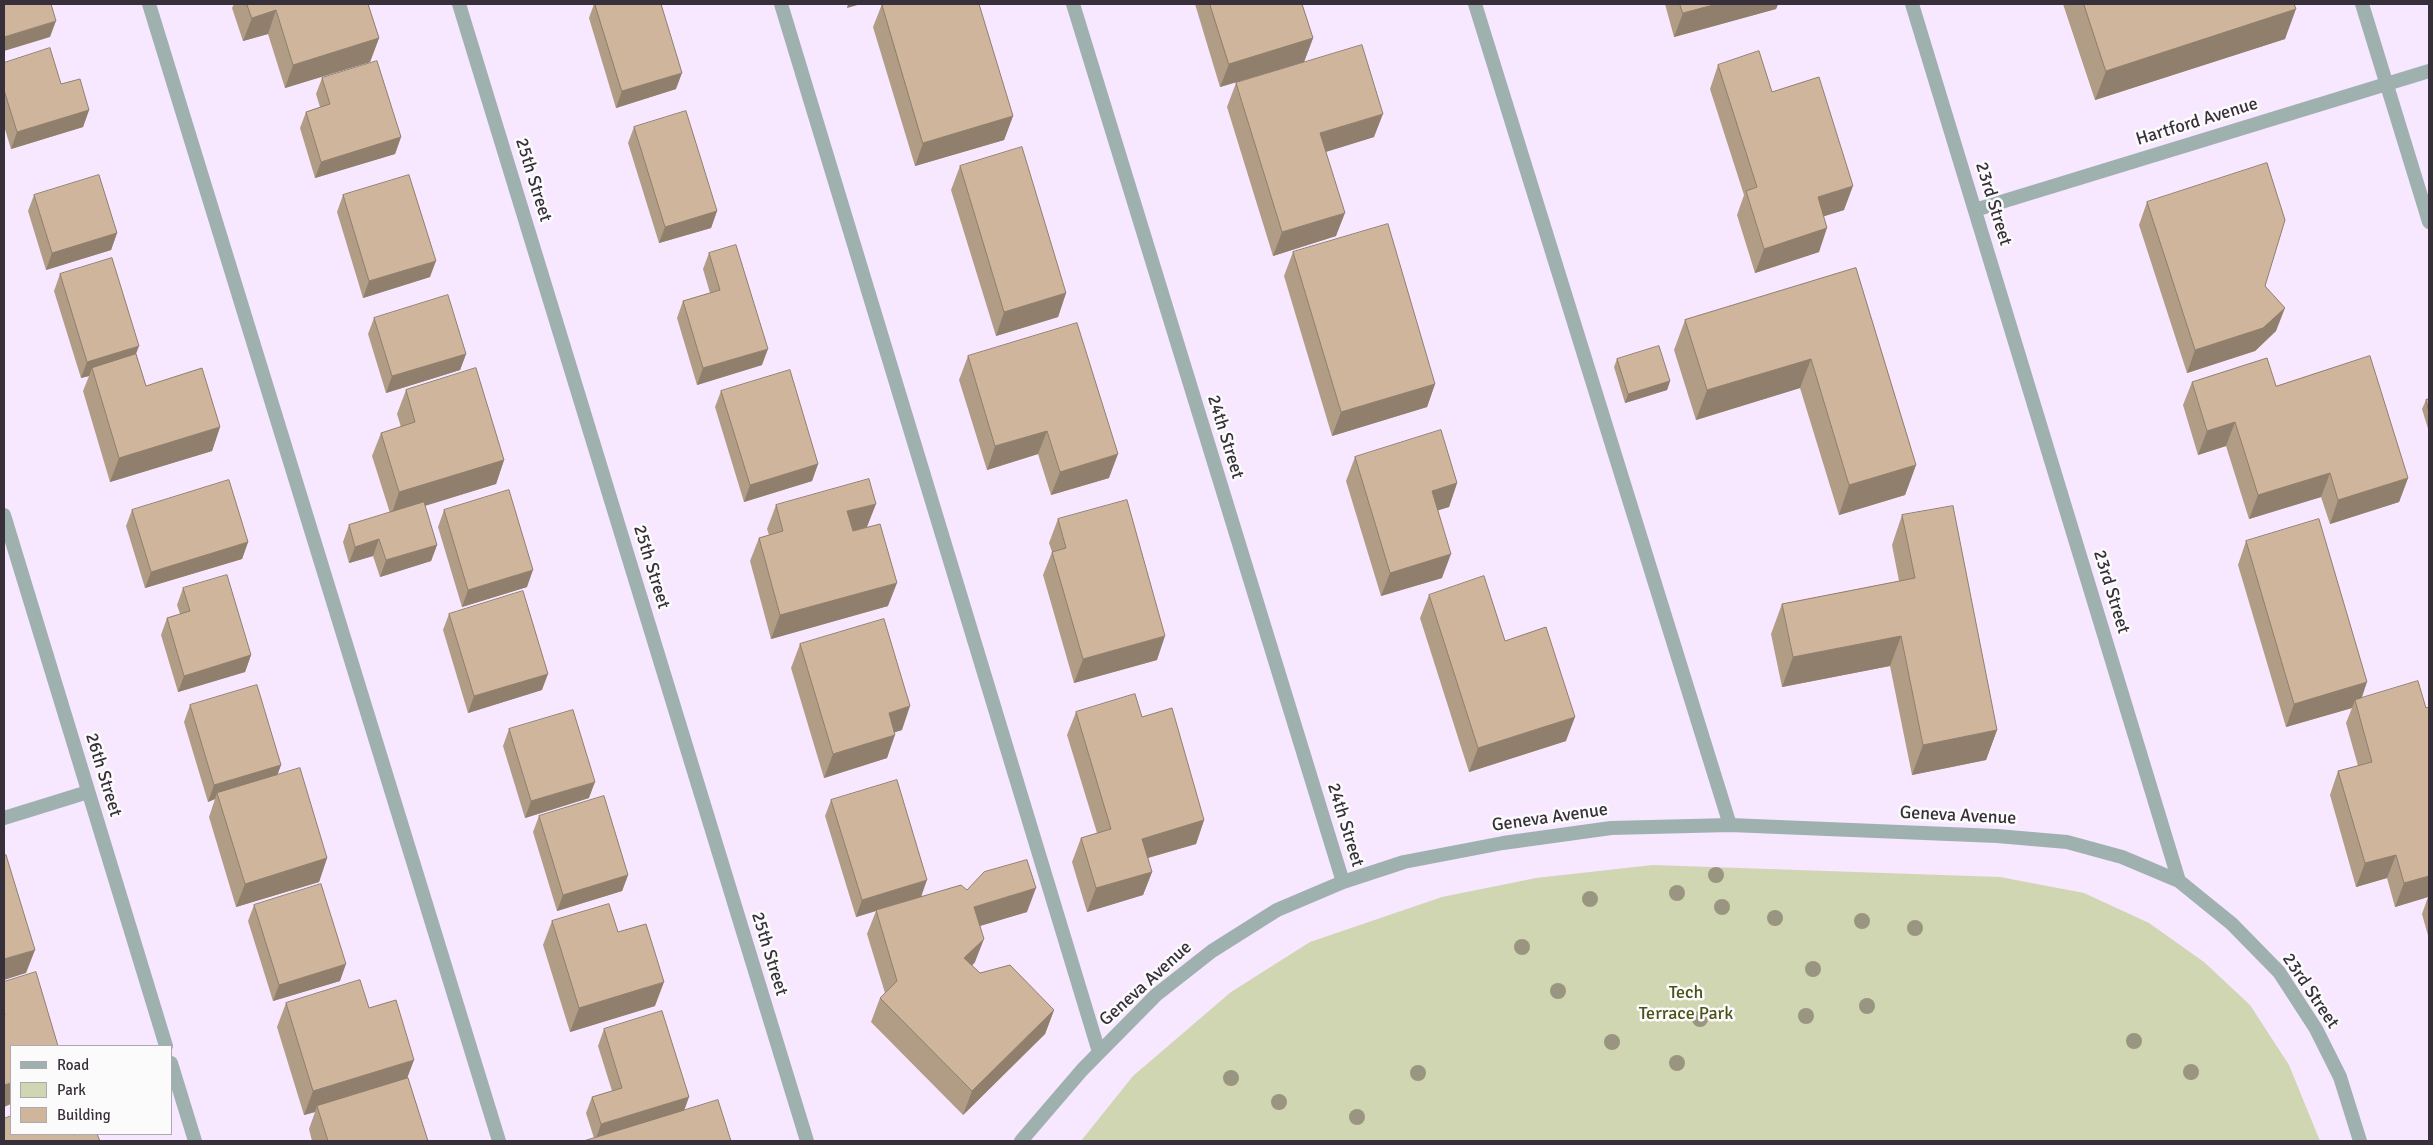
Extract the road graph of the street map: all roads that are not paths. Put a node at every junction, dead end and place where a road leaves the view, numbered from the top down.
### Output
1 (149, 4) edge
2 (459, 4) edge
3 (781, 4) edge
4 (1072, 4) edge
5 (1475, 4) edge
6 (1912, 4) edge
7 (2362, 4) edge
8 (2429, 71) edge
9 (2386, 84) junction
10 (1975, 210) junction
11 (2429, 222) edge
12 (4, 515) edge
13 (88, 792) junction
14 (4, 818) edge
15 (1730, 825) junction
16 (2179, 880) junction
17 (1343, 882) junction
18 (166, 1045) edge
19 (1099, 1052) junction
20 (172, 1066) edge
21 (195, 1141) edge
22 (499, 1141) edge
23 (807, 1141) edge
24 (1021, 1141) edge
25 (2360, 1141) edge

1 - 22 street
2 - 23 street, 25th Street
3 - 19 street
4 - 17 street, 24th Street
5 - 15 street
6 - 10 street, 23rd Street
7 - 9 street
8 - 9 street, Hartford Avenue
9 - 10 street, Hartford Avenue
9 - 11 street
10 - 16 street, 23rd Street
12 - 13 street, 26th Street
13 - 14 street
13 - 18 street, 26th Street
15 - 16 street, Geneva Avenue
15 - 17 street, Geneva Avenue
16 - 25 street, 23rd Street
17 - 19 street, Geneva Avenue
19 - 24 street, Geneva Avenue
20 - 21 street

